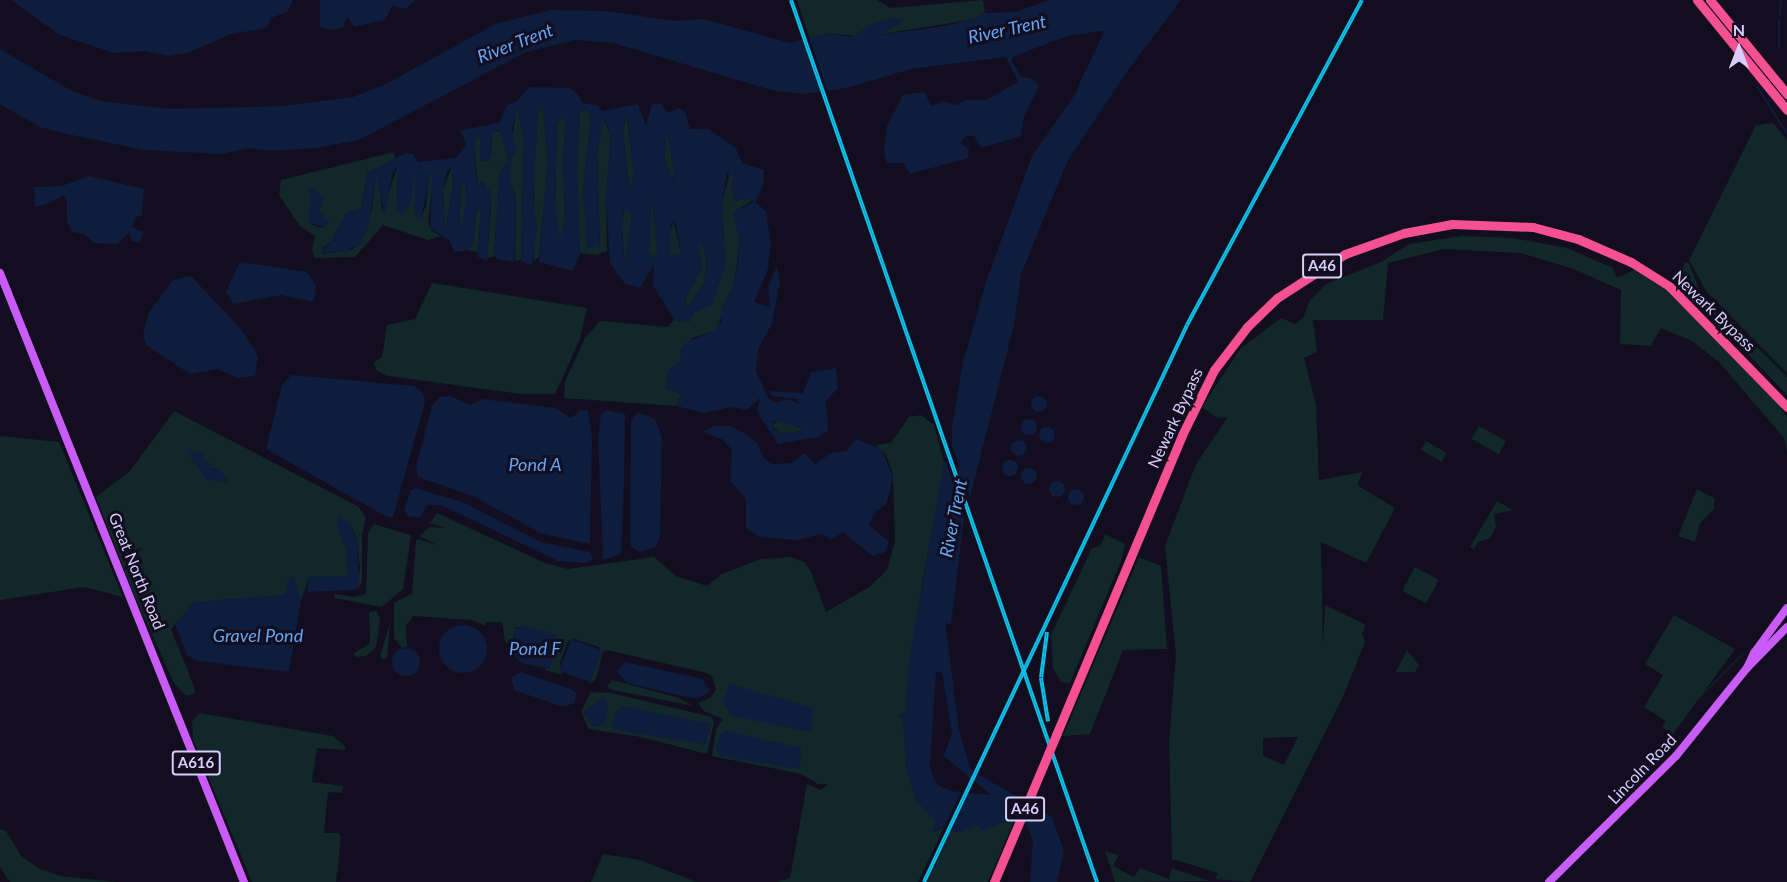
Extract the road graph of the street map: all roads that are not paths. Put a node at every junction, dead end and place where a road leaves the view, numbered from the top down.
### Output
1 (1697, 0) edge
2 (1710, 0) edge
3 (1748, 52) junction
4 (1757, 63) junction
5 (1787, 94) edge
6 (1787, 110) edge
7 (0, 273) edge
8 (1787, 407) edge
9 (1787, 608) edge
10 (1787, 627) edge
11 (1747, 668) junction
12 (244, 882) edge
13 (994, 882) edge
14 (1549, 882) edge

1 - 3 highway
2 - 3 highway
3 - 4 highway
4 - 5 highway
4 - 6 highway
7 - 12 main road, Great North Road / A616
8 - 13 highway, Newark Bypass / A46, bridge
9 - 11 main road, Lincoln Road
10 - 11 main road, Lincoln Road
11 - 14 main road, Lincoln Road

